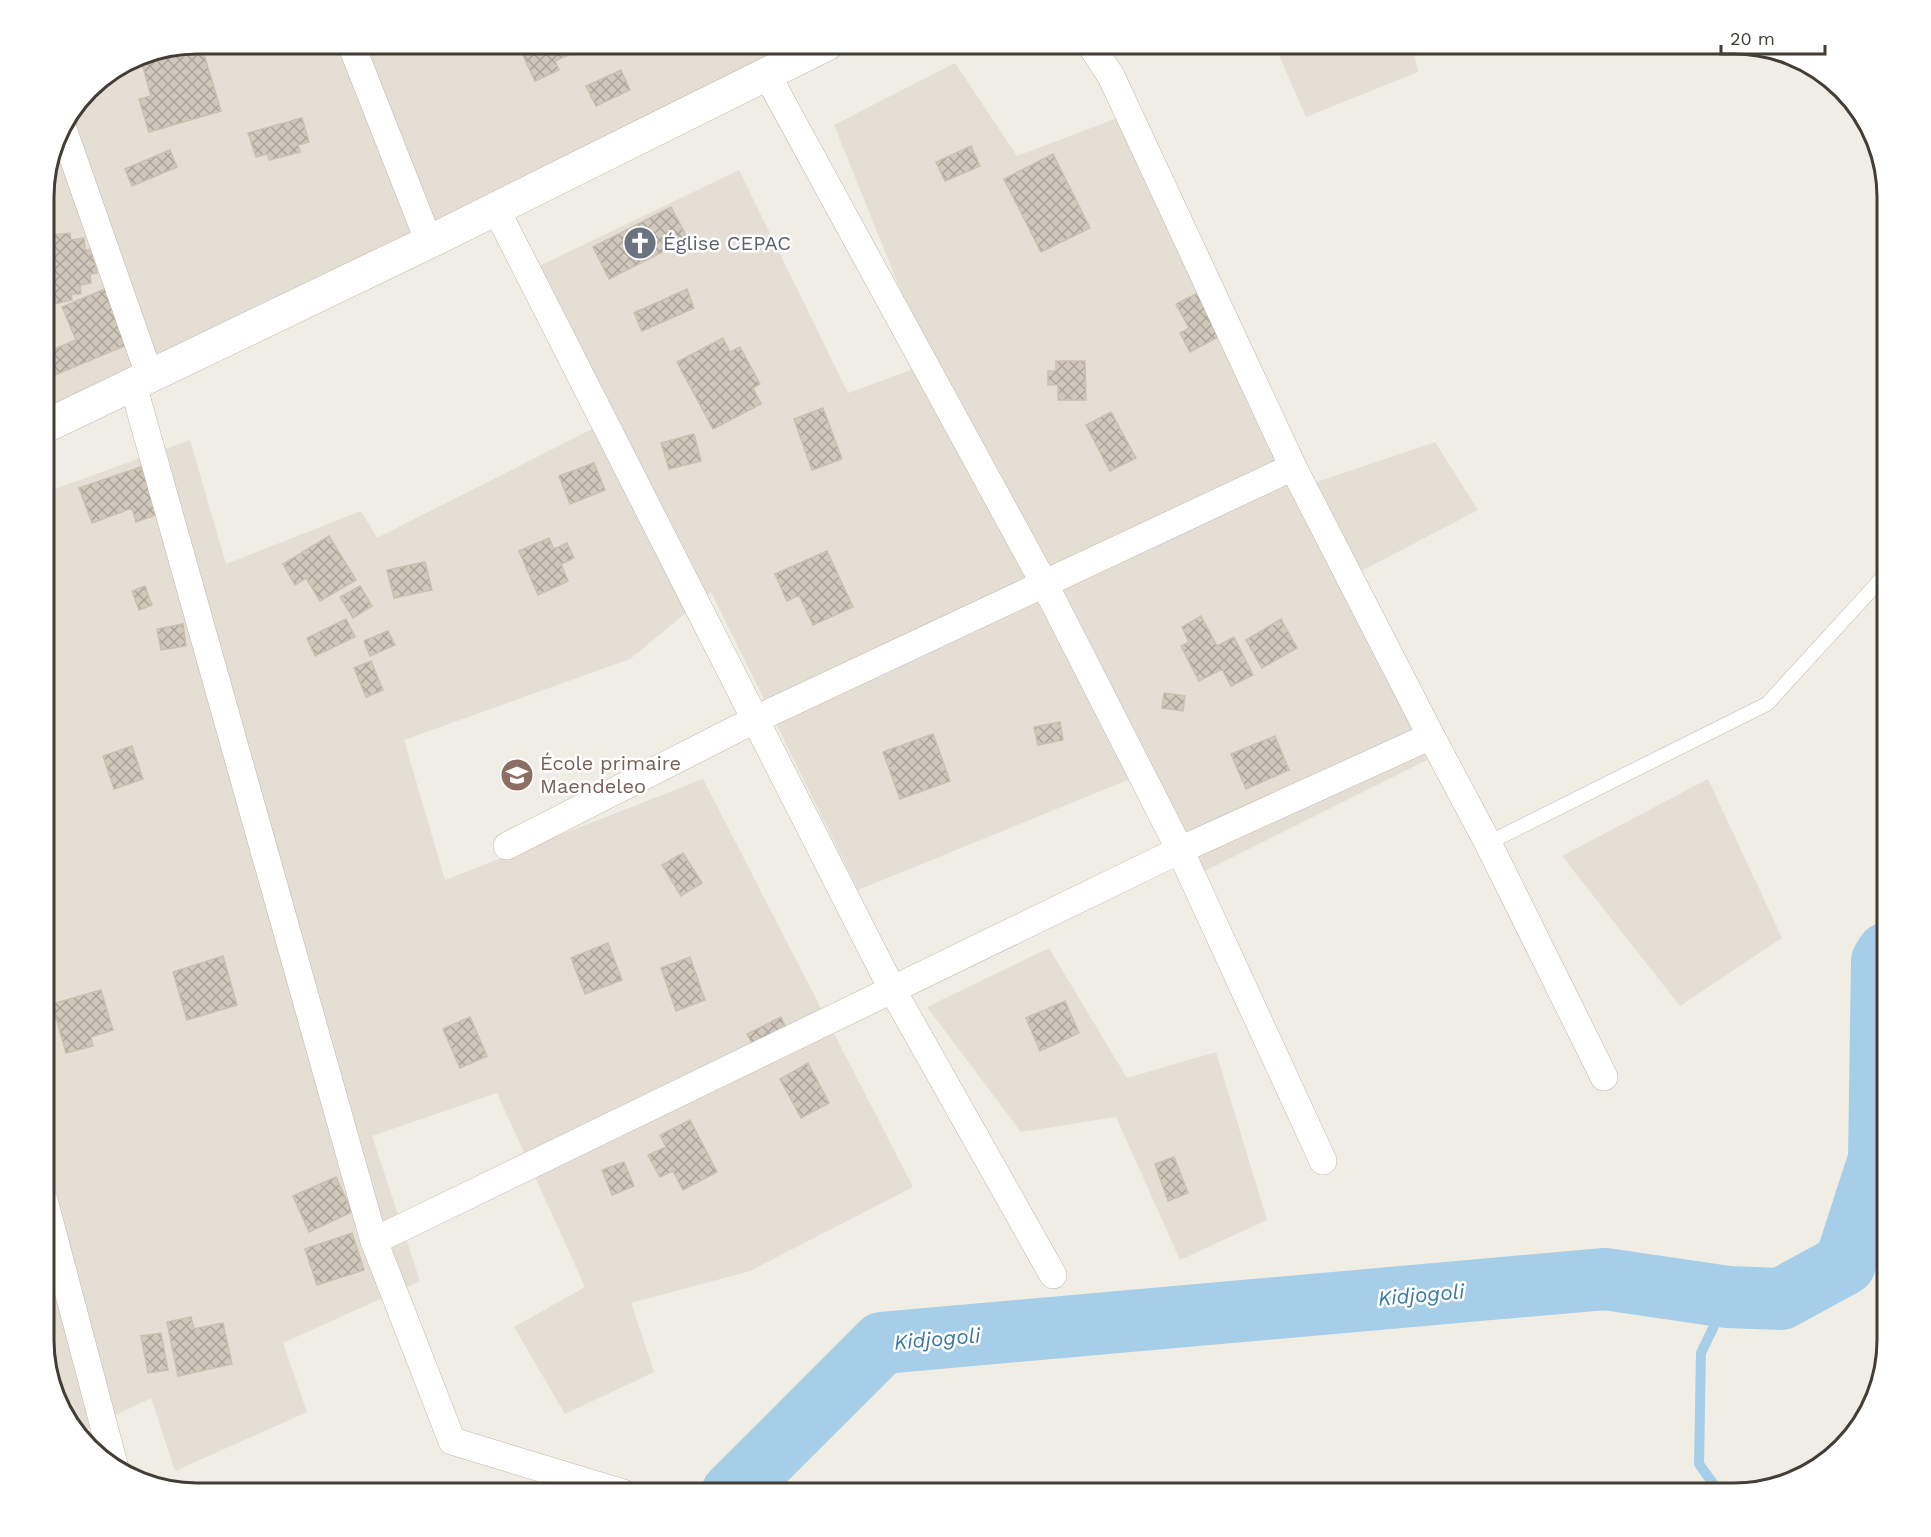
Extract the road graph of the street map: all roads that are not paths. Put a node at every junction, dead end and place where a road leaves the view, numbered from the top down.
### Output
1 (355, 54) edge
2 (800, 54) edge
3 (1097, 54) edge
4 (766, 73) junction
5 (66, 140) edge
6 (496, 209) junction
7 (429, 242) junction
8 (141, 381) junction
9 (54, 422) edge
10 (1293, 467) junction
11 (1877, 584) edge
12 (1045, 585) junction
13 (754, 720) junction
14 (1431, 736) junction
15 (1488, 843) junction
16 (507, 846) dead end
17 (1180, 850) junction
18 (892, 989) junction
19 (1604, 1077) dead end
20 (1323, 1161) dead end
21 (54, 1238) edge
22 (374, 1241) junction
23 (1053, 1275) dead end
24 (111, 1454) edge
25 (588, 1483) edge

1 - 7 street
2 - 4 street
3 - 10 street
4 - 6 street
4 - 12 street
5 - 8 street
6 - 7 street
6 - 13 street
7 - 8 street
8 - 9 street
8 - 22 street
10 - 12 street
10 - 14 street
11 - 15 lane
12 - 13 street
12 - 17 street
13 - 16 street
13 - 18 street
14 - 15 street
14 - 17 street
15 - 19 street
17 - 18 street
17 - 20 street
18 - 22 street
18 - 23 street
21 - 24 street
22 - 25 street

